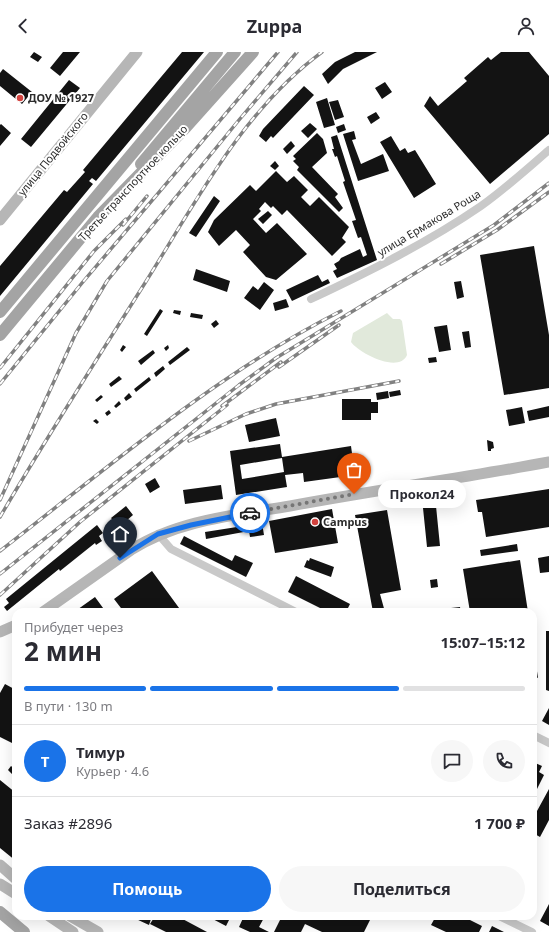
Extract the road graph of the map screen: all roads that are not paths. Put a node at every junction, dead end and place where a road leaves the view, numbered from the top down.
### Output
1 (137, 52) edge
2 (217, 52) edge
3 (235, 52) edge
4 (253, 52) edge
5 (549, 150) edge
6 (98, 218) junction
7 (0, 220) edge
8 (311, 299) dead end
9 (0, 312) edge
10 (2, 333) edge
11 (549, 462) edge
12 (158, 534) junction
13 (49, 608) edge
14 (288, 608) edge
15 (12, 627) edge
16 (0, 632) edge
17 (537, 737) edge
18 (549, 743) edge
19 (0, 865) edge
20 (12, 876) edge
21 (0, 884) edge
22 (12, 892) edge
23 (0, 912) edge
24 (55, 920) edge
25 (77, 920) edge
26 (507, 920) edge
27 (24, 932) edge
28 (73, 932) edge
29 (98, 932) edge
30 (532, 932) edge

1 - 7 street, улица Подвойского
2 - 9 main road, Третье транспортное кольцо
3 - 6 main road, Третье транспортное кольцо
4 - 6 main road, Третье транспортное кольцо
5 - 8 street, улица Ермакова Роща
6 - 10 main road, Третье транспортное кольцо
11 - 12 street
12 - 13 street
12 - 14 street
15 - 16 street
17 - 18 street
19 - 20 street
21 - 22 street
23 - 27 main road
24 - 28 street
25 - 29 street
26 - 30 street

